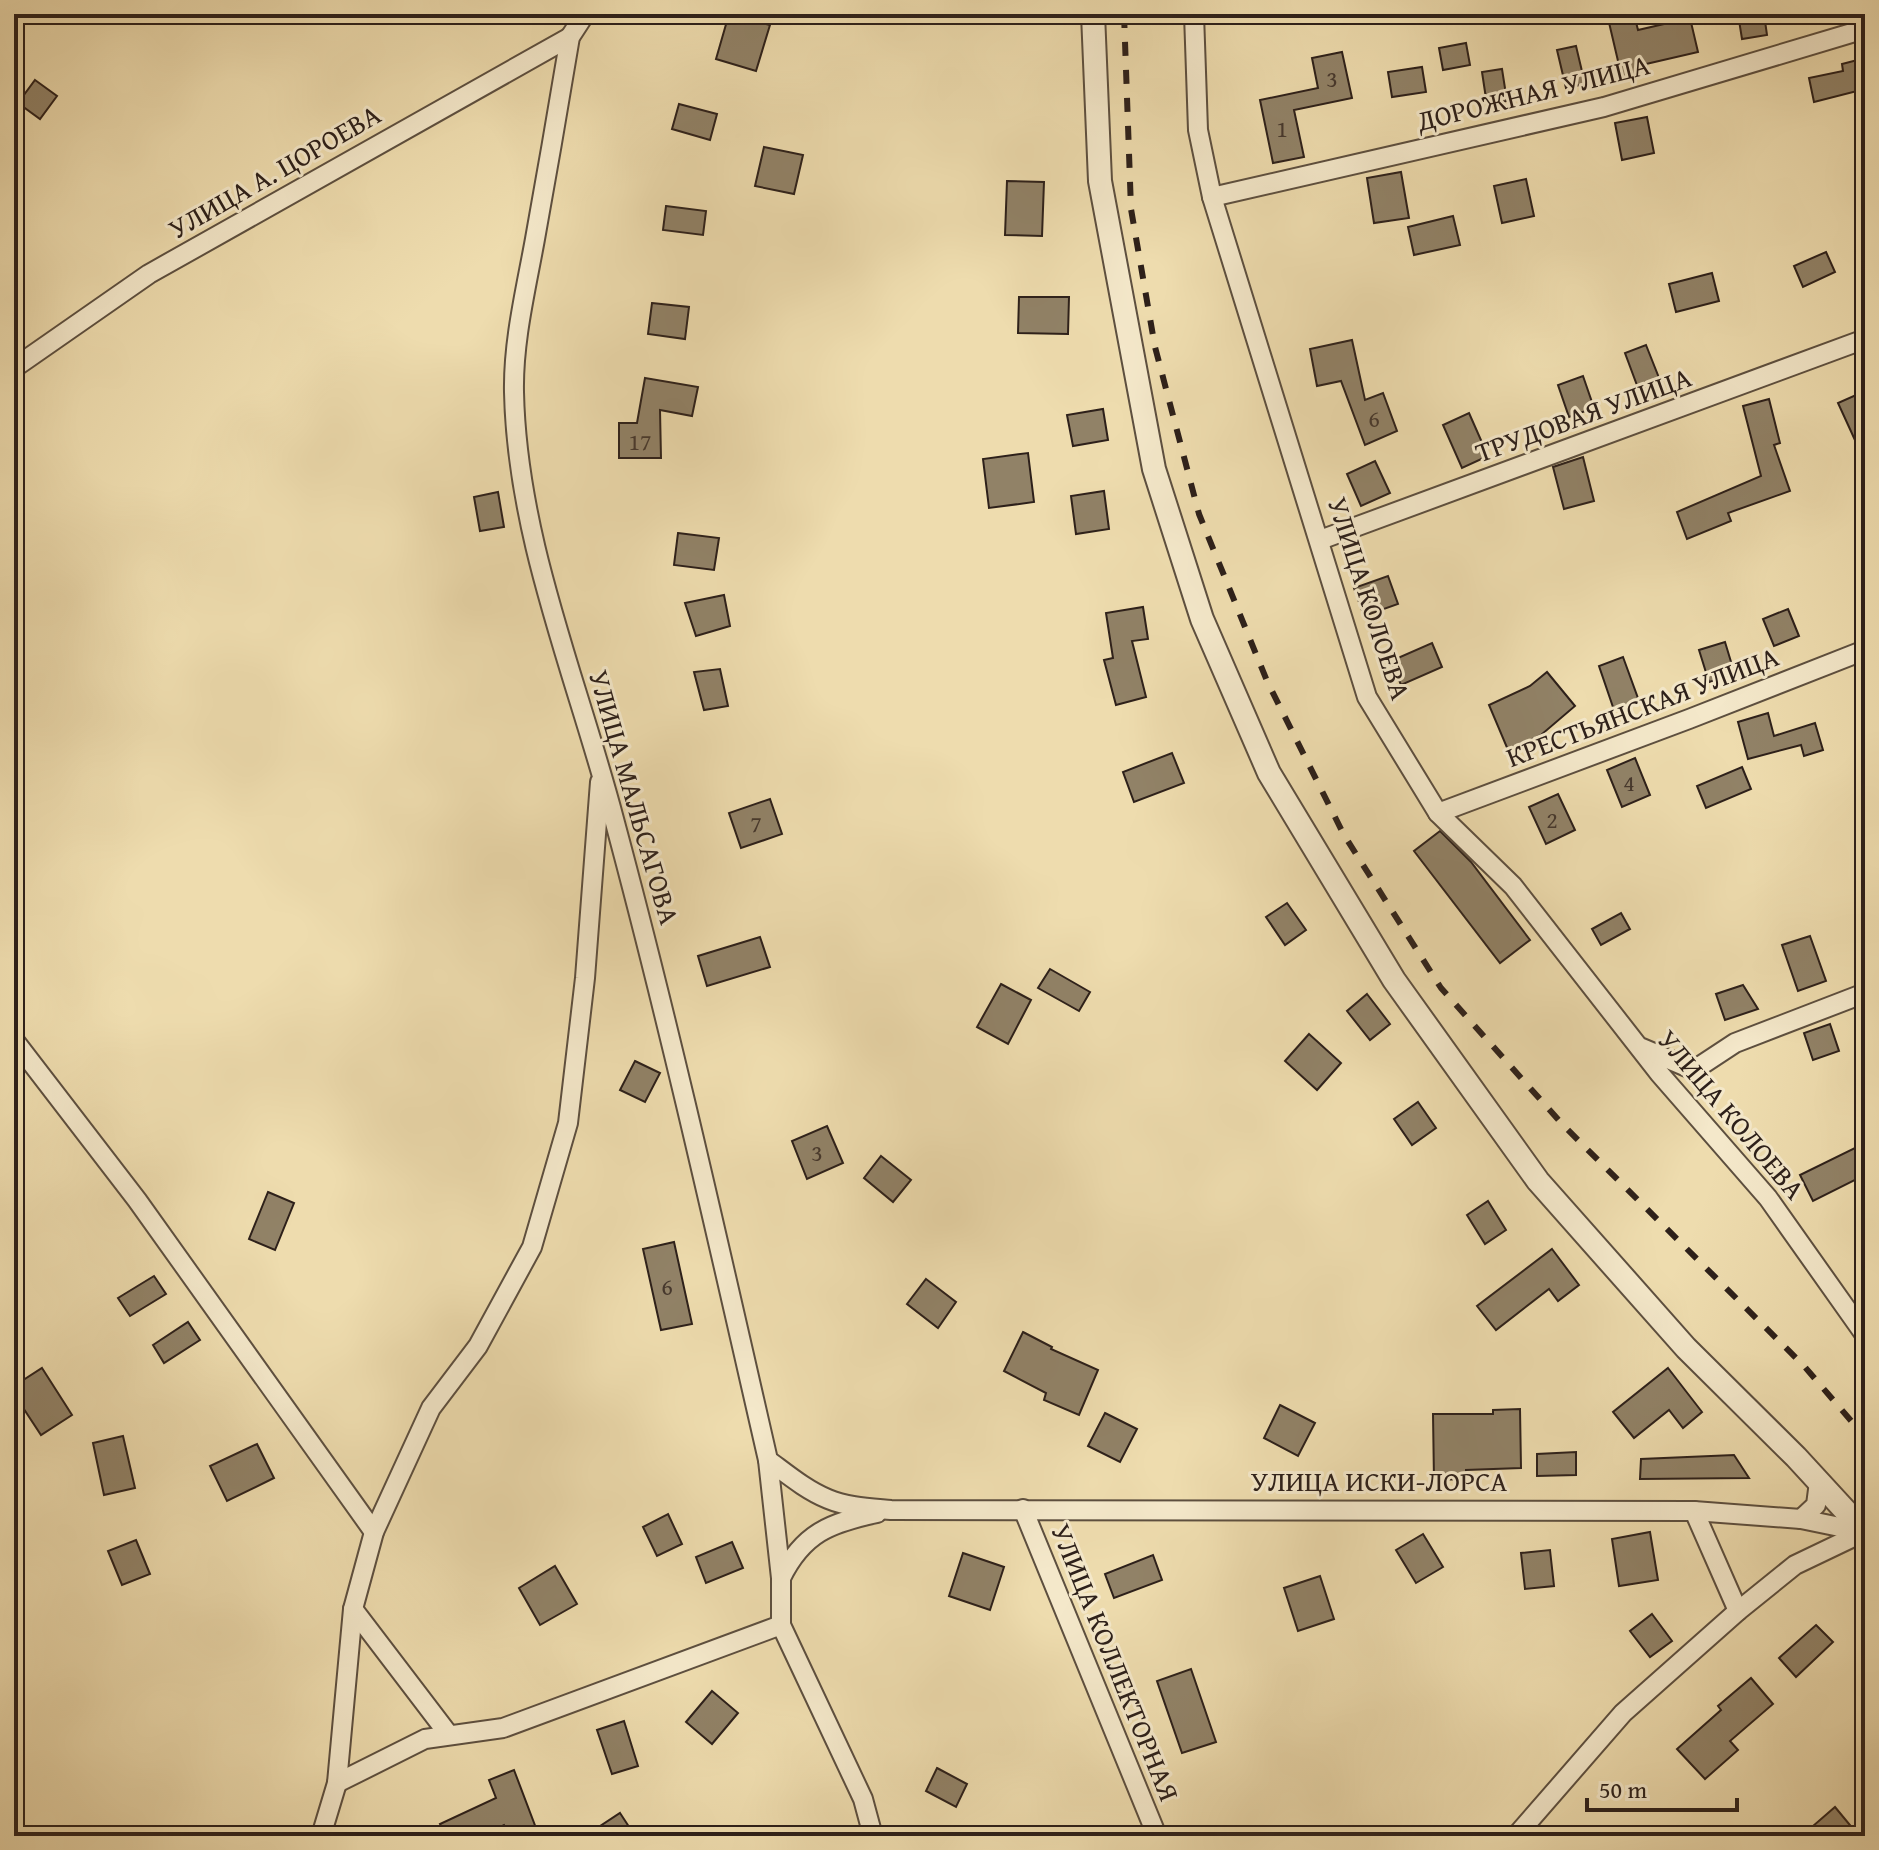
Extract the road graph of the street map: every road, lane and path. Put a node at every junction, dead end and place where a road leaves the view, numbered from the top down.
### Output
1 (585, 14) edge
2 (1093, 14) edge
3 (1194, 14) edge
4 (1865, 29) edge
5 (570, 37) junction
6 (1212, 197) junction
7 (1865, 339) edge
8 (14, 368) edge
9 (1320, 540) junction
10 (1865, 650) edge
11 (601, 767) junction
12 (1438, 813) junction
13 (1865, 993) edge
14 (14, 1040) edge
15 (1639, 1047) junction
16 (1865, 1335) edge
17 (768, 1460) junction
18 (1819, 1482) junction
19 (1023, 1509) junction
20 (891, 1510) junction
21 (1694, 1511) junction
22 (1801, 1519) junction
23 (374, 1532) junction
24 (1865, 1532) edge
25 (781, 1578) junction
26 (353, 1609) junction
27 (1738, 1611) junction
28 (781, 1625) junction
29 (449, 1735) junction
30 (337, 1783) junction
31 (321, 1836) edge
32 (873, 1836) edge
33 (1157, 1836) edge
34 (1516, 1836) edge

1 - 5 street, УЛИЦА МАЛЬСАГОВА
2 - 18 street
3 - 6 street, УЛИЦА КОЛОЕВА
4 - 6 street, ДОРОЖНАЯ УЛИЦА
5 - 8 street, УЛИЦА А. ЦОРОЕВА
5 - 11 street, УЛИЦА МАЛЬСАГОВА
6 - 9 street, УЛИЦА КОЛОЕВА
7 - 9 street, ТРУДОВАЯ УЛИЦА
9 - 12 street, УЛИЦА КОЛОЕВА
10 - 12 street, КРЕСТЬЯНСКАЯ УЛИЦА
11 - 17 street, УЛИЦА МАЛЬСАГОВА
11 - 23 street
12 - 15 street, УЛИЦА КОЛОЕВА
13 - 15 street
14 - 23 street
15 - 16 street, УЛИЦА КОЛОЕВА
17 - 20 street
17 - 25 street, УЛИЦА МАЛЬСАГОВА
18 - 22 street
18 - 24 street
19 - 20 street, УЛИЦА ИСКИ-ЛОРСА
19 - 21 street, УЛИЦА ИСКИ-ЛОРСА
19 - 33 street, УЛИЦА КОЛЛЕКТОРНАЯ
20 - 25 street
21 - 22 street, УЛИЦА ИСКИ-ЛОРСА
21 - 27 street
22 - 24 street, УЛИЦА ИСКИ-ЛОРСА
23 - 26 street
24 - 27 street
25 - 28 street, УЛИЦА МАЛЬСАГОВА
26 - 29 street
26 - 30 street
27 - 34 street
28 - 29 street
28 - 32 street
29 - 30 street
30 - 31 street

